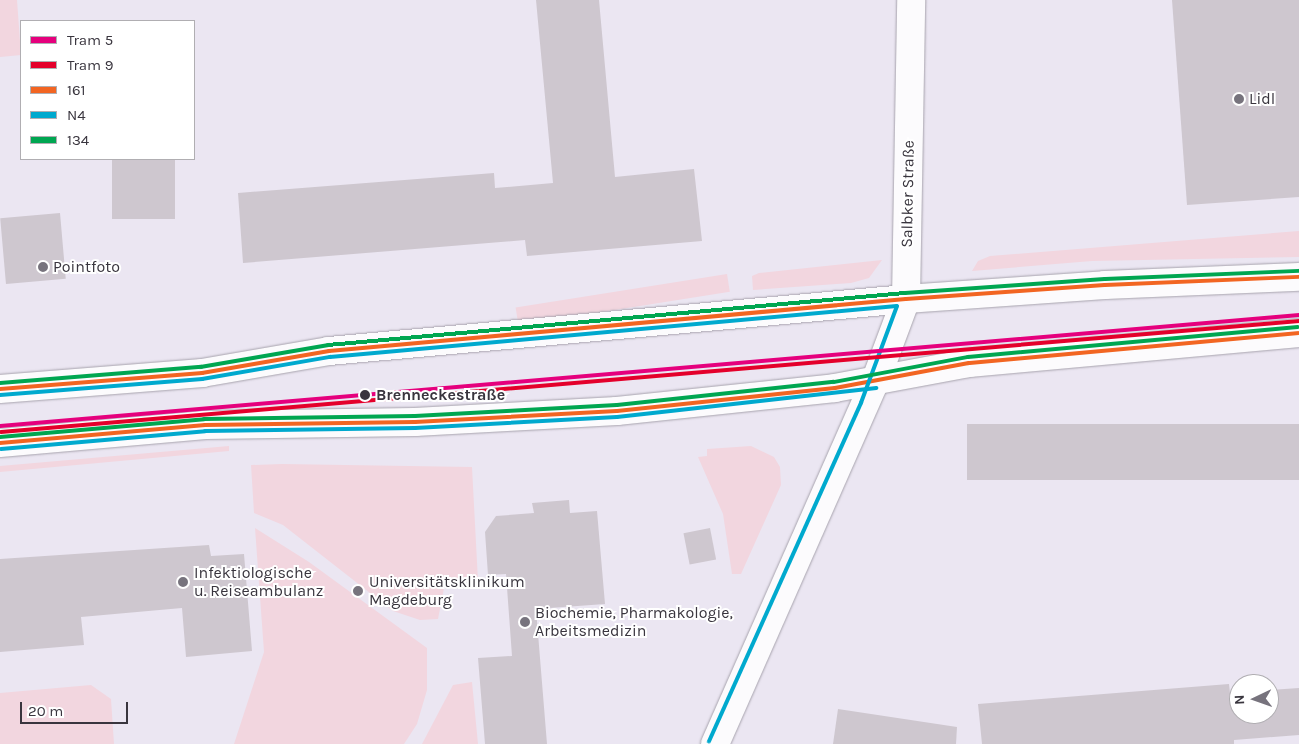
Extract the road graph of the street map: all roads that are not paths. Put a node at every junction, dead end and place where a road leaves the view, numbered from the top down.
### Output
1 (911, 0) edge
2 (1299, 277) edge
3 (906, 299) junction
4 (1299, 333) edge
5 (875, 382) junction
6 (0, 389) edge
7 (0, 443) edge
8 (714, 744) edge

1 - 3 main road, Salbker Straße
2 - 3 main road
3 - 5 main road, Salbker Straße
3 - 6 main road
4 - 5 main road
5 - 7 main road
5 - 8 main road

